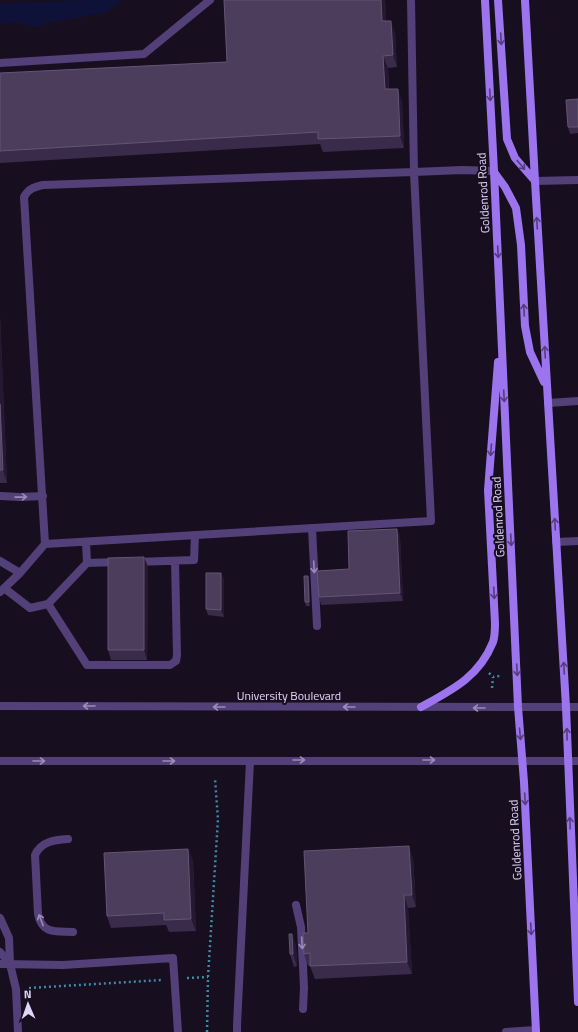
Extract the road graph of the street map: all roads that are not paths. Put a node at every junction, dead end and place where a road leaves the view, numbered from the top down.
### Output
1 (210, 0) edge
2 (411, 0) edge
3 (485, 0) edge
4 (498, 0) edge
5 (525, 0) edge
6 (0, 63) edge
7 (494, 171) junction
8 (414, 172) junction
9 (578, 180) edge
10 (534, 181) junction
11 (501, 327) junction
12 (547, 386) junction
13 (578, 401) edge
14 (548, 403) junction
15 (0, 496) edge
16 (43, 496) junction
17 (312, 528) junction
18 (195, 535) junction
19 (578, 541) edge
20 (86, 542) junction
21 (556, 542) junction
22 (45, 544) junction
23 (0, 561) edge
24 (175, 561) junction
25 (87, 563) junction
26 (20, 573) junction
27 (2, 590) edge
28 (48, 604) junction
29 (317, 626) dead end
30 (0, 706) edge
31 (421, 707) junction
32 (566, 707) junction
33 (578, 707) edge
34 (518, 708) junction
35 (250, 760) junction
36 (523, 760) junction
37 (567, 760) junction
38 (0, 761) edge
39 (578, 761) edge
40 (68, 839) dead end
41 (296, 905) dead end
42 (0, 918) edge
43 (73, 932) dead end
44 (0, 952) edge
45 (0, 964) edge
46 (10, 964) junction
47 (578, 1000) edge
48 (303, 1009) dead end
49 (536, 1031) edge
50 (18, 1032) edge
51 (178, 1032) edge
52 (237, 1032) edge
53 (506, 1032) edge

1 - 6 street
2 - 8 street
3 -> 7 main road, Goldenrod Road
4 -> 10 main road
5 - 10 main road
7 - 8 street
7 -> 11 main road, Goldenrod Road
12 -> 7 main road
8 - 16 street
8 - 17 street
9 - 10 street
12 -> 10 main road
11 -> 31 main road
11 -> 34 main road, Goldenrod Road
12 - 14 main road
13 - 14 street
21 -> 14 main road
15 -> 16 street
16 - 22 street
17 - 18 street
17 -> 29 street
18 - 20 street
18 - 24 street
19 - 21 street
20 - 22 street
20 - 25 street
32 -> 21 main road
22 - 26 street
23 - 26 street
24 - 25 street
24 - 28 street
25 - 28 street
26 - 27 street
27 - 28 street
31 -> 30 street, University Boulevard
34 -> 31 street, University Boulevard
32 - 33 street, University Boulevard
32 - 34 street, University Boulevard
37 -> 32 main road
34 -> 36 main road, Goldenrod Road
35 -> 36 street
38 -> 35 street
35 - 52 street
36 - 37 street
36 -> 49 main road, Goldenrod Road
37 - 39 street
47 -> 37 main road
43 -> 40 street
41 -> 48 street
42 - 46 street
44 - 46 street
45 - 46 street
46 - 50 street
46 - 51 street
49 - 53 street

